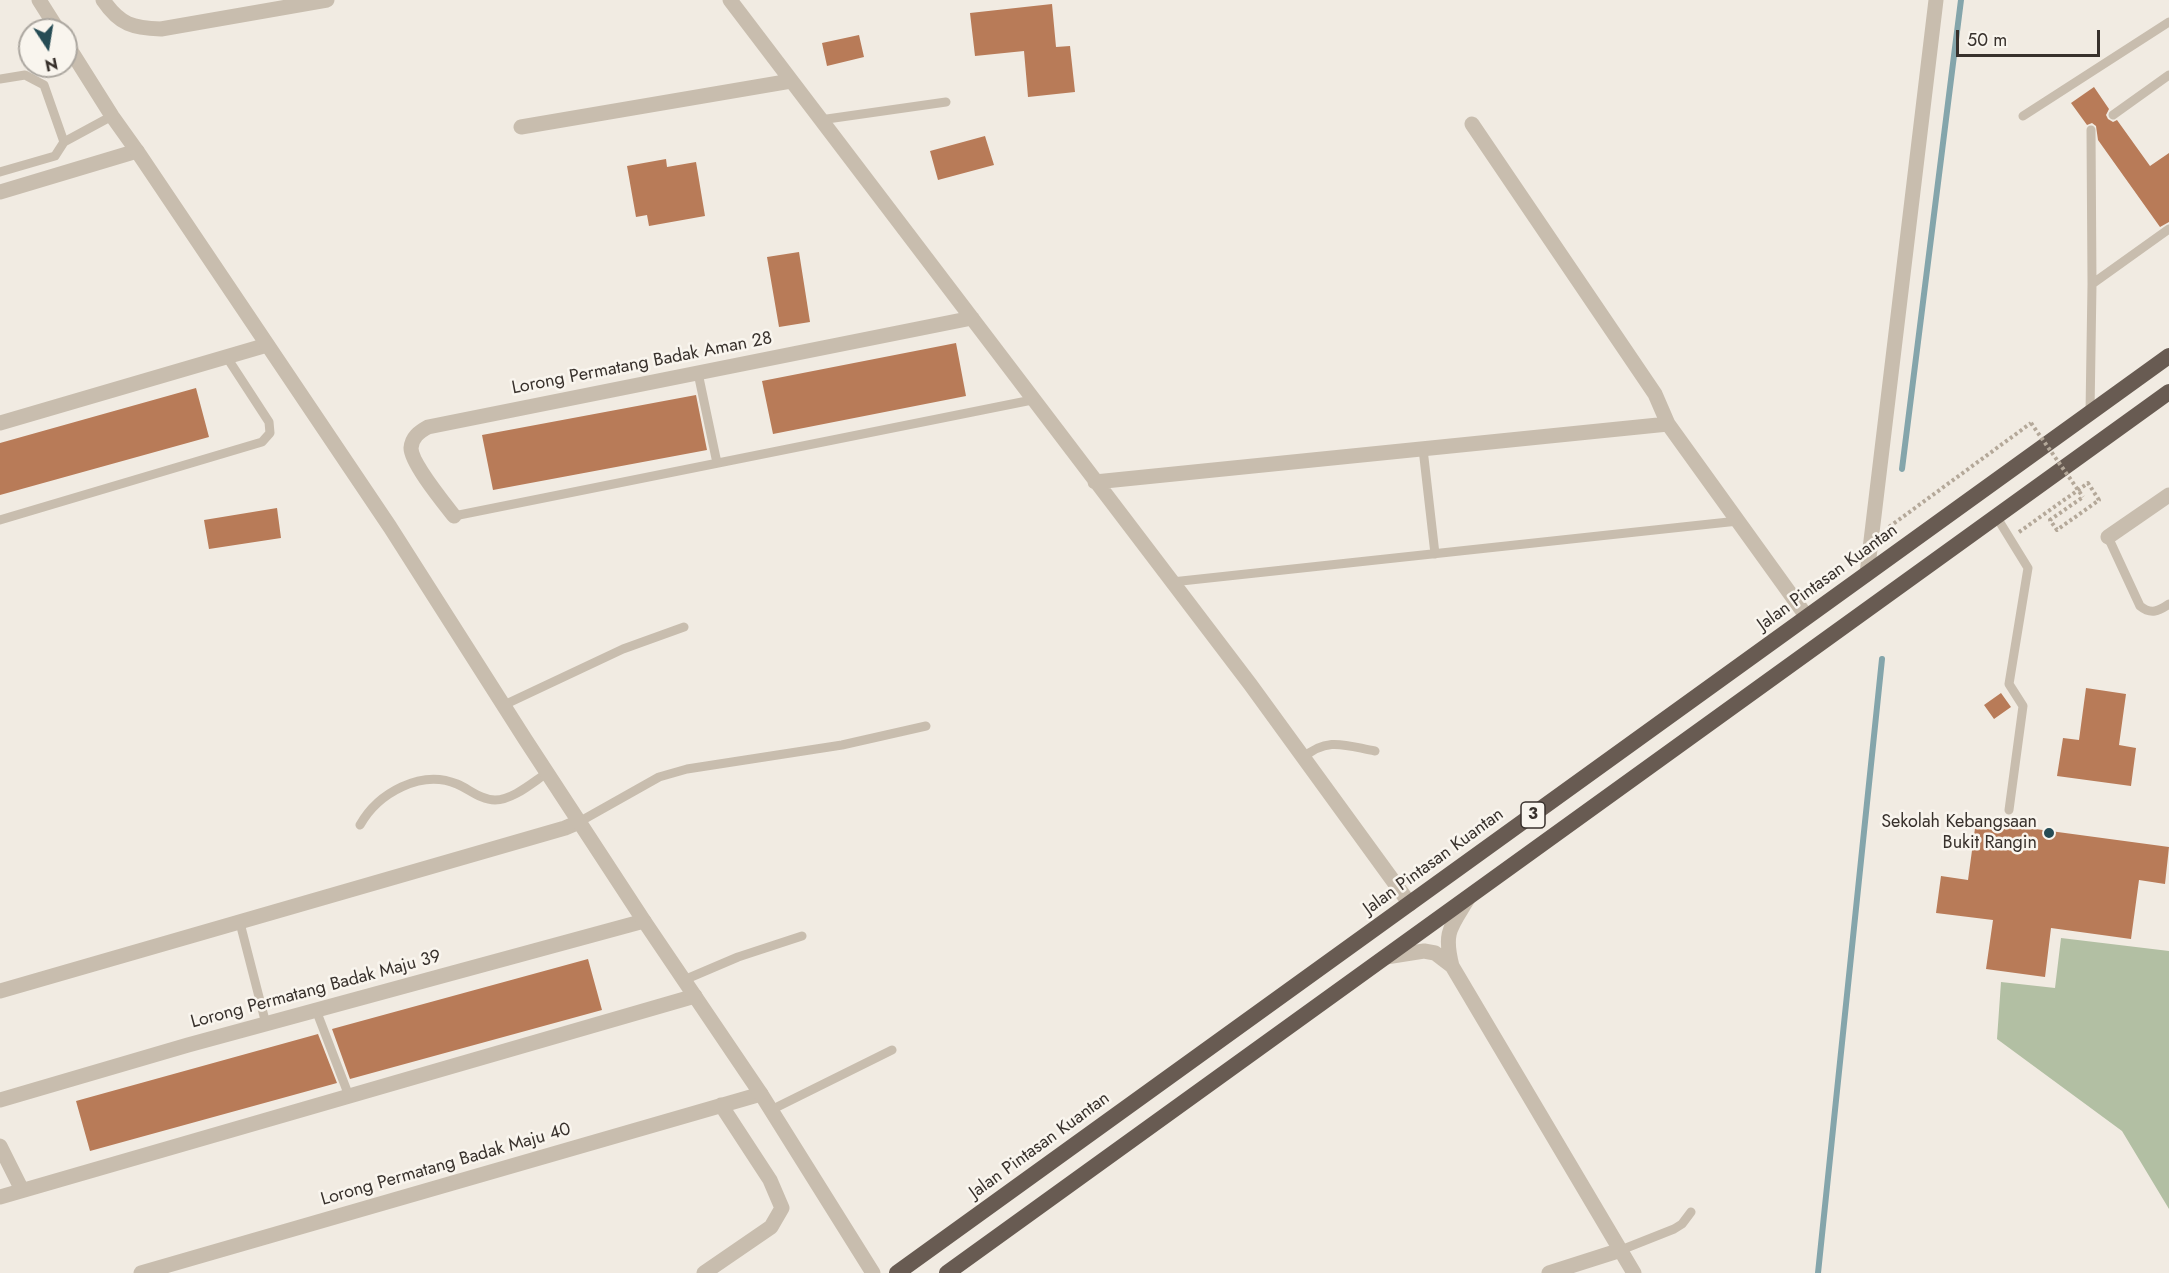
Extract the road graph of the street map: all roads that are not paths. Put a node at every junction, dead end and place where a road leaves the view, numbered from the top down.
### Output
1 (39, 0) edge
2 (103, 0) edge
3 (327, 0) edge
4 (730, 0) edge
5 (1936, 0) edge
6 (50, 18) edge
7 (2169, 22) edge
8 (78, 62) edge
9 (2169, 75) edge
10 (0, 79) edge
11 (791, 81) junction
12 (946, 102) dead end
13 (2113, 115) dead end
14 (112, 116) junction
15 (2023, 116) dead end
16 (820, 120) junction
17 (1472, 124) dead end
18 (521, 127) dead end
19 (2091, 130) dead end
20 (64, 142) junction
21 (137, 151) junction
22 (0, 172) edge
23 (0, 192) edge
24 (2169, 229) edge
25 (2092, 284) junction
26 (972, 318) junction
27 (267, 345) junction
28 (226, 356) junction
29 (2169, 356) edge
30 (698, 373) junction
31 (2169, 392) edge
32 (1032, 400) junction
33 (2090, 414) junction
34 (0, 423) edge
35 (1668, 424) junction
36 (1423, 449) junction
37 (717, 464) junction
38 (1095, 482) junction
39 (2169, 495) edge
40 (454, 516) joint
41 (1996, 516) junction
42 (0, 520) edge
43 (1738, 521) junction
44 (2108, 537) joint
45 (1435, 554) junction
46 (1867, 574) junction
47 (1172, 582) junction
48 (2169, 604) edge
49 (1807, 617) junction
50 (684, 627) dead end
51 (504, 705) junction
52 (926, 726) dead end
53 (1375, 752) dead end
54 (1303, 758) junction
55 (548, 773) junction
56 (2009, 810) dead end
57 (579, 822) junction
58 (360, 825) dead end
59 (1470, 895) junction
60 (1410, 904) junction
61 (644, 921) junction
62 (240, 923) junction
63 (802, 936) dead end
64 (1386, 957) junction
65 (1452, 966) junction
66 (689, 978) junction
67 (0, 991) edge
68 (695, 996) junction
69 (316, 1010) junction
70 (266, 1024) junction
71 (892, 1050) dead end
72 (761, 1094) junction
73 (348, 1096) junction
74 (0, 1101) edge
75 (721, 1105) junction
76 (771, 1110) junction
77 (0, 1146) edge
78 (22, 1190) junction
79 (0, 1197) edge
80 (1691, 1212) dead end
81 (982, 1248) junction
82 (1621, 1250) junction
83 (141, 1273) edge
84 (704, 1273) edge
85 (873, 1273) edge
86 (897, 1273) edge
87 (947, 1273) edge
88 (963, 1273) edge
89 (1549, 1273) edge
90 (1634, 1273) edge

1 - 6 street
2 - 3 street
4 - 11 street
5 - 46 street
7 - 15 lane
8 - 14 street
9 - 13 lane
10 - 20 lane
11 - 16 street
11 - 18 street
12 - 16 lane
14 - 20 lane
14 - 21 street
16 - 26 street
17 - 35 street
19 - 25 lane
20 - 22 lane
21 - 23 street
21 - 27 street
24 - 25 lane
25 - 33 lane
26 - 30 street, Lorong Permatang Badak Aman 28
26 - 32 street
27 - 28 street
27 - 51 street
28 - 34 street
28 - 42 lane
29 - 33 highway, Jalan Pintasan Kuantan / 3
30 - 37 lane
30 - 40 street, Lorong Permatang Badak Aman 28
31 - 41 highway, 3
32 - 37 lane
32 - 38 street
33 - 46 highway, Jalan Pintasan Kuantan / 3
35 - 36 street
35 - 43 street
36 - 38 street
36 - 45 lane
37 - 40 lane
38 - 47 street
39 - 44 street
41 - 56 lane
41 - 59 highway, 3
43 - 45 lane
43 - 49 street
44 - 48 lane
45 - 47 lane
46 - 49 highway, Jalan Pintasan Kuantan / 3
47 - 54 street
49 - 60 highway, Jalan Pintasan Kuantan / 3
50 - 51 lane
51 - 55 street
52 - 57 lane
53 - 54 lane
54 - 60 street
55 - 57 street
55 - 58 lane
57 - 61 street
57 - 62 street
59 - 64 highway, 3
59 - 65 street
60 - 86 highway, Jalan Pintasan Kuantan / 3
61 - 66 street
61 - 69 street, Lorong Permatang Badak Maju 39
62 - 67 street
62 - 70 lane
63 - 66 lane
64 - 65 street
64 - 81 highway, 3
65 - 82 street
66 - 68 street
68 - 72 street
68 - 73 street
69 - 70 street, Lorong Permatang Badak Maju 39
69 - 73 lane
70 - 74 street, Lorong Permatang Badak Maju 39
71 - 76 lane
72 - 75 street, Lorong Permatang Badak Maju 40
72 - 76 street
73 - 78 street
75 - 83 street, Lorong Permatang Badak Maju 40
75 - 84 street
76 - 85 street
77 - 78 street
78 - 79 street
80 - 82 lane
81 - 87 highway, 3
81 - 88 street
82 - 89 street
82 - 90 street

